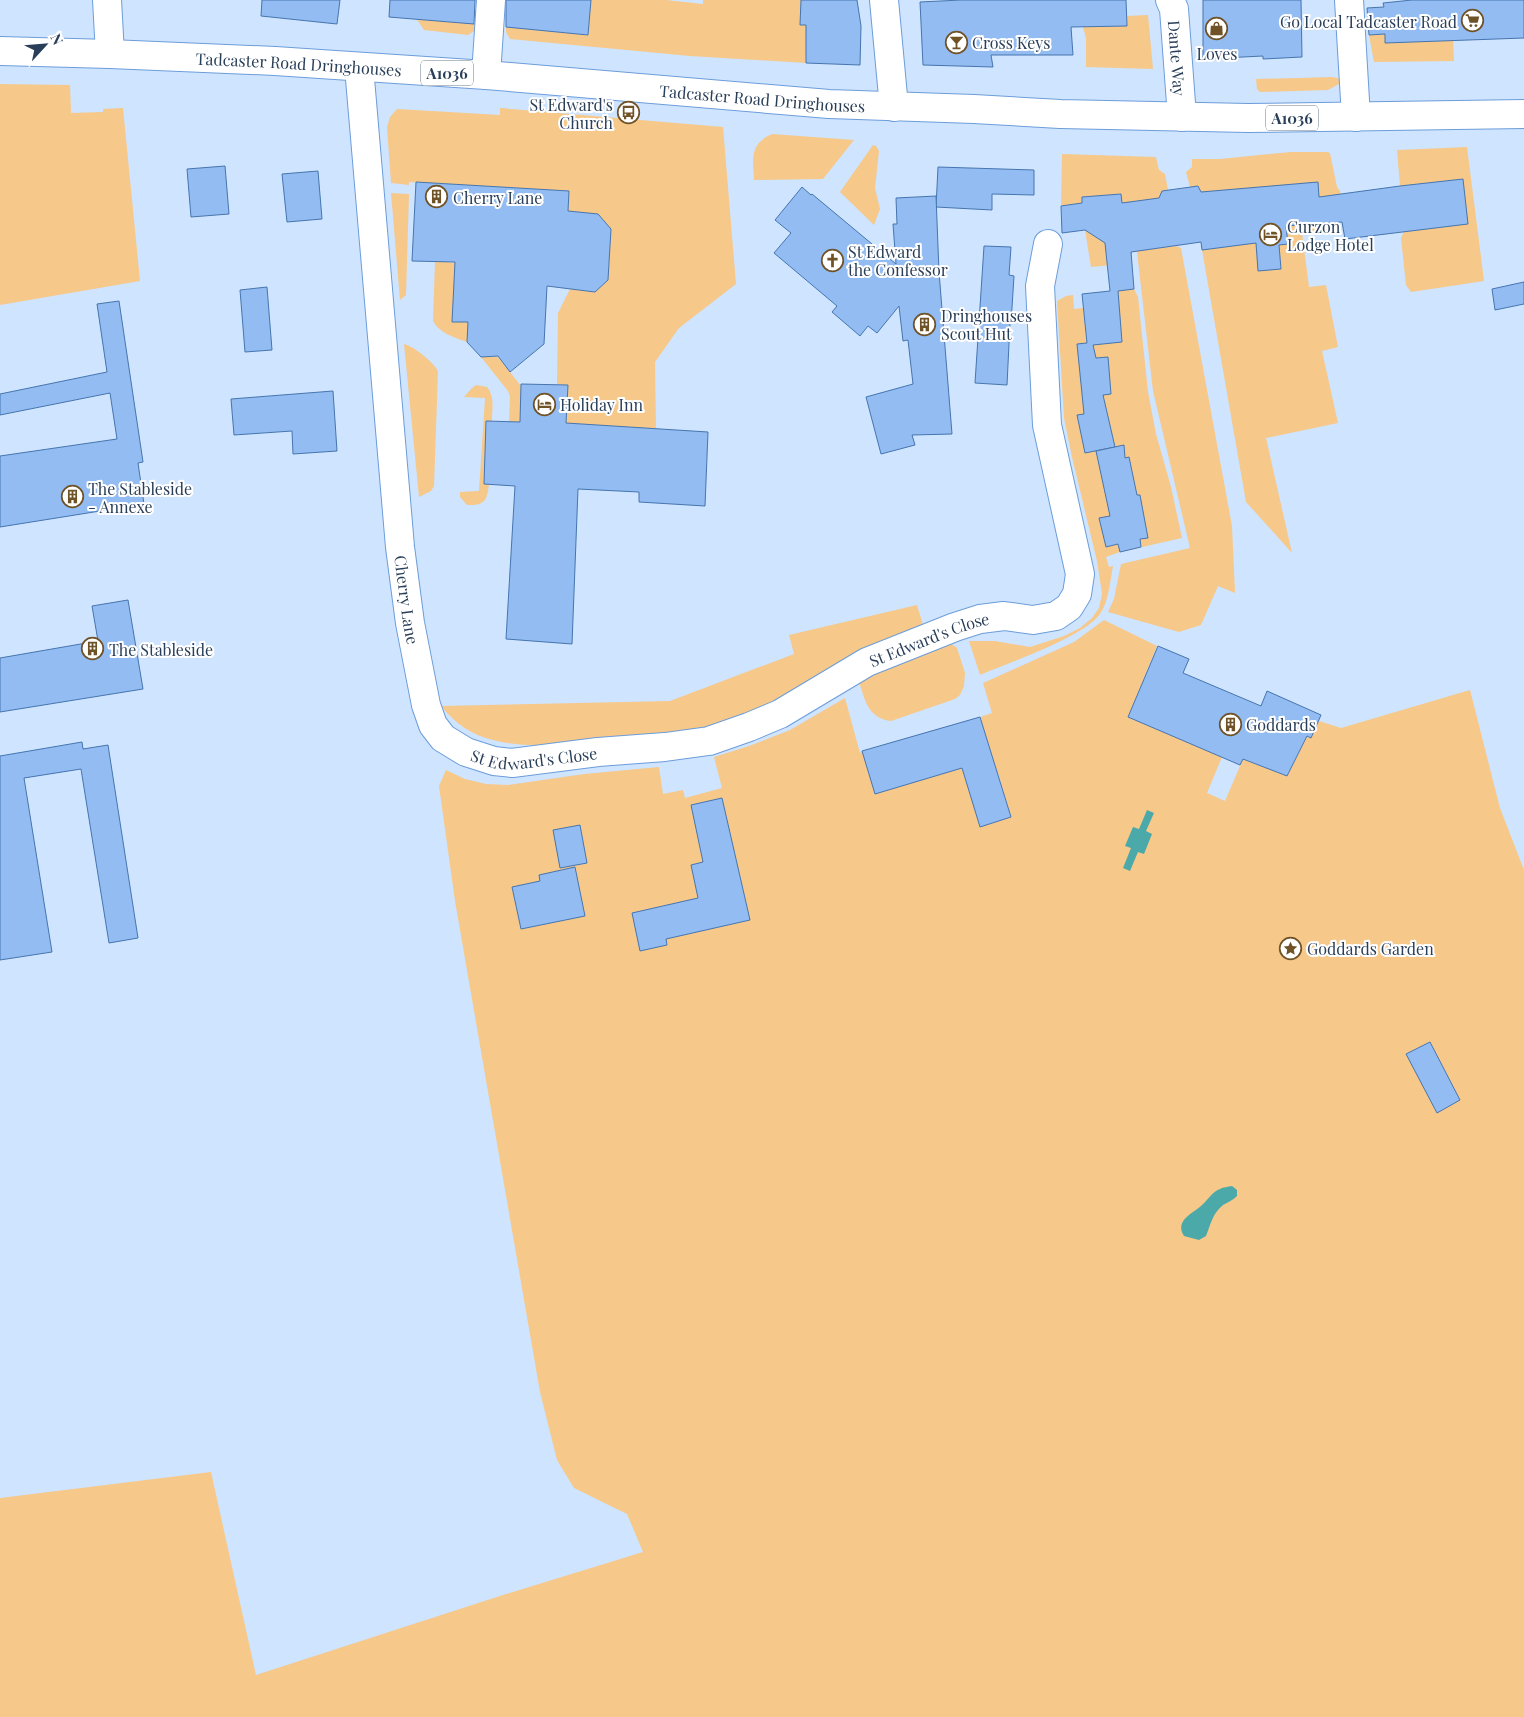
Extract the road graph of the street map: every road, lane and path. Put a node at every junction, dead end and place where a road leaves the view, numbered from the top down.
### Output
1 (107, 0) edge
2 (491, 0) edge
3 (884, 0) edge
4 (1170, 0) edge
5 (1349, 0) edge
6 (0, 51) edge
7 (110, 54) junction
8 (359, 67) junction
9 (486, 75) junction
10 (894, 107) junction
11 (1524, 114) edge
12 (1182, 117) junction
13 (1356, 117) junction
14 (1048, 244) dead end
15 (443, 738) joint

1 - 7 street
2 - 9 street
3 - 10 street
4 - 12 street, Dante Way
5 - 13 street
6 - 7 street, Tadcaster Road Dringhouses / A1036
7 - 8 street, Tadcaster Road Dringhouses / A1036
8 - 9 street, Tadcaster Road Dringhouses / A1036
8 - 15 street, Cherry Lane
9 - 10 street, Tadcaster Road Dringhouses / A1036
10 - 12 street, Tadcaster Road Dringhouses / A1036
11 - 13 street, Tadcaster Road Dringhouses / A1036
12 - 13 street, Tadcaster Road Dringhouses / A1036
14 - 15 street, St Edward's Close

